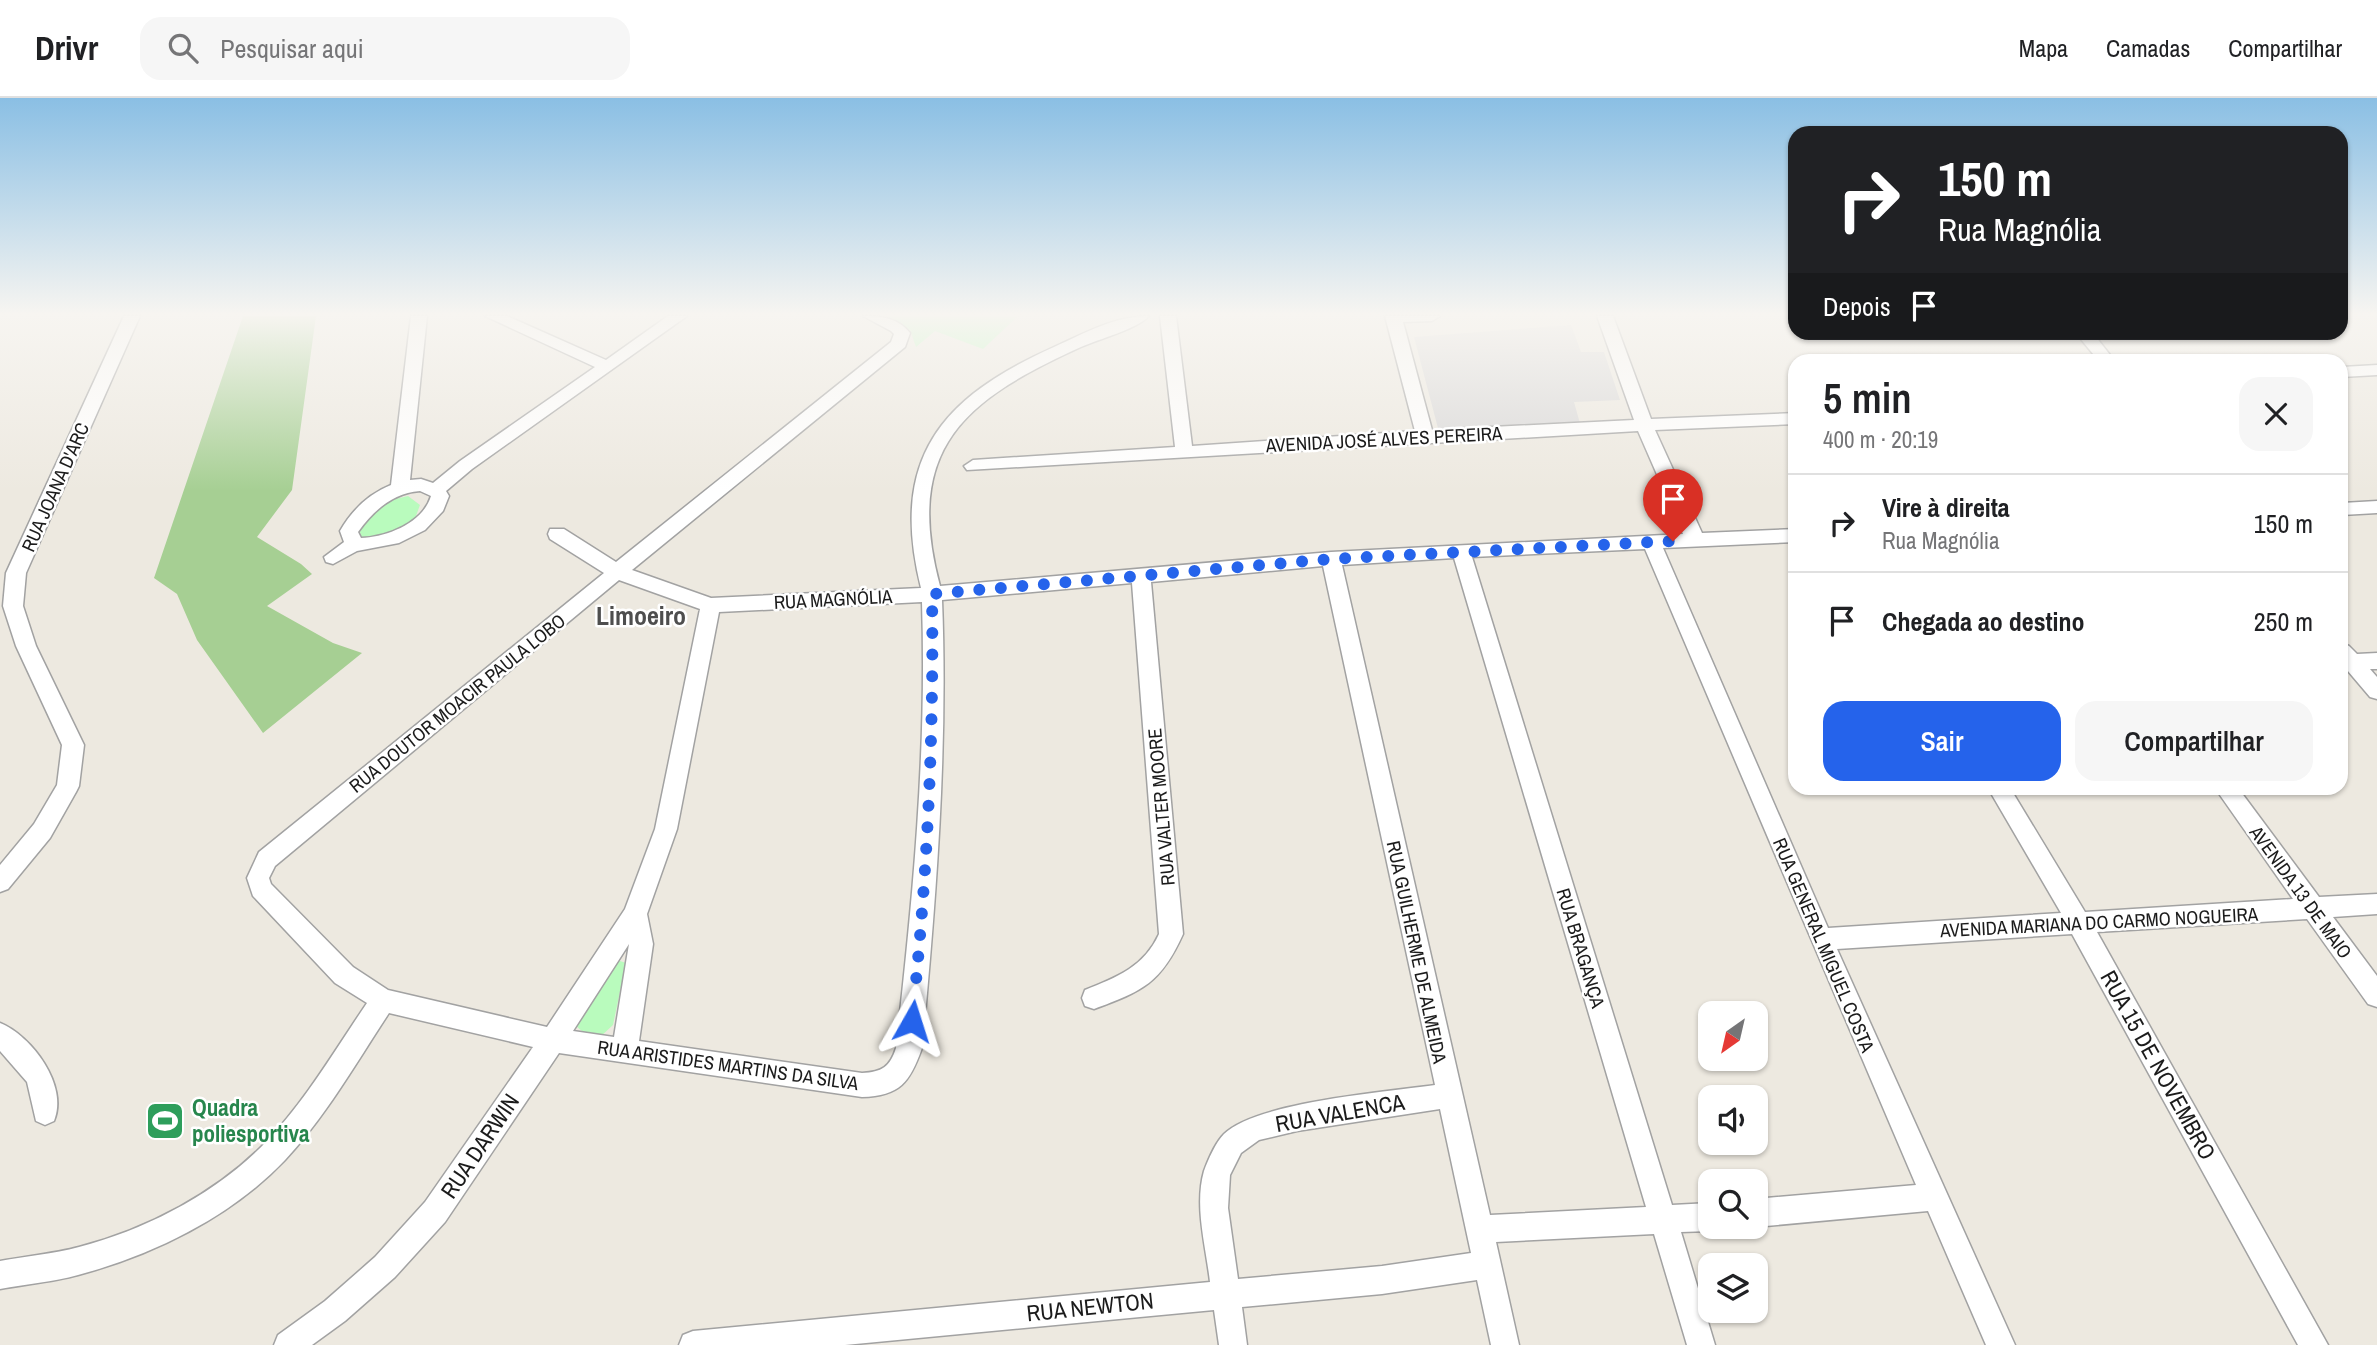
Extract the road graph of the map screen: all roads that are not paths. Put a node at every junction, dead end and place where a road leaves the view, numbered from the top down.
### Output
1 (106, 374) edge
2 (413, 374) edge
3 (595, 374) edge
4 (862, 374) edge
5 (1016, 374) edge
6 (1175, 374) edge
7 (1409, 374) edge
8 (1626, 374) edge
9 (1788, 418) edge
10 (1646, 427) junction
11 (1425, 436) junction
12 (1184, 450) junction
13 (973, 466) dead end
14 (400, 487) junction
15 (436, 490) junction
16 (2377, 507) edge
17 (2348, 509) edge
18 (557, 534) dead end
19 (1788, 536) edge
20 (1696, 541) junction
21 (1651, 542) junction
22 (354, 544) junction
23 (1461, 551) junction
24 (333, 557) dead end
25 (1331, 559) junction
26 (617, 572) junction
27 (1141, 575) junction
28 (932, 594) junction
29 (711, 605) junction
30 (2348, 657) edge
31 (2348, 658) edge
32 (2377, 661) edge
33 (2377, 691) edge
34 (2003, 795) edge
35 (2231, 795) edge
36 (0, 882) edge
37 (2377, 904) edge
38 (2315, 910) junction
39 (635, 914) junction
40 (2079, 923) junction
41 (1821, 939) junction
42 (2377, 996) edge
43 (1094, 998) dead end
44 (383, 1000) junction
45 (0, 1035) edge
46 (553, 1040) junction
47 (625, 1049) junction
48 (1448, 1096) junction
49 (45, 1112) dead end
50 (1934, 1197) junction
51 (1768, 1212) edge
52 (1698, 1218) edge
53 (1664, 1221) junction
54 (1479, 1229) junction
55 (1485, 1265) junction
56 (0, 1275) edge
57 (1228, 1293) junction
58 (891, 1336) edge
59 (288, 1345) edge
60 (693, 1345) edge
61 (1233, 1345) edge
62 (1504, 1345) edge
63 (1701, 1345) edge
64 (2001, 1345) edge
65 (2314, 1345) edge

1 - 36 street, RUA JOANA D'ARC
2 - 14 street
3 - 15 street
4 - 26 street, RUA DOUTOR MOACIR PAULA LOBO
5 - 28 street, RUA ARISTIDES MARTINS DA SILVA
6 - 12 street
7 - 11 street
8 - 10 street
9 - 10 street, AVENIDA JOSÉ ALVES PEREIRA
10 - 11 street, AVENIDA JOSÉ ALVES PEREIRA
10 - 20 street
11 - 12 street, AVENIDA JOSÉ ALVES PEREIRA
12 - 13 street, AVENIDA JOSÉ ALVES PEREIRA
14 - 15 street
14 - 22 street
15 - 22 street
16 - 17 street
18 - 26 street, RUA MAGNÓLIA
19 - 20 street, RUA MAGNÓLIA
20 - 21 street, RUA MAGNÓLIA
21 - 23 street, RUA MAGNÓLIA
21 - 41 street, RUA GENERAL MIGUEL COSTA
22 - 24 street
23 - 25 street, RUA MAGNÓLIA
23 - 53 street, RUA BRAGANÇA
25 - 27 street, RUA MAGNÓLIA
25 - 48 street, RUA GUILHERME DE ALMEIDA
26 - 29 street, RUA MAGNÓLIA
26 - 44 street, RUA DOUTOR MOACIR PAULA LOBO
27 - 28 street, RUA MAGNÓLIA
27 - 43 street, RUA VALTER MOORE
28 - 29 street, RUA MAGNÓLIA
28 - 47 street, RUA ARISTIDES MARTINS DA SILVA
29 - 39 street, RUA DARWIN
30 - 32 street
31 - 33 street
34 - 40 street, RUA 15 DE NOVEMBRO
35 - 38 street, AVENIDA 13 DE MAIO
37 - 38 street, AVENIDA MARIANA DO CARMO NOGUEIRA
38 - 40 street, AVENIDA MARIANA DO CARMO NOGUEIRA
38 - 42 street, AVENIDA 13 DE MAIO
39 - 46 street, RUA DARWIN
39 - 47 street, RUA DARWIN
40 - 41 street, AVENIDA MARIANA DO CARMO NOGUEIRA
40 - 65 street, RUA 15 DE NOVEMBRO
41 - 50 street, RUA GENERAL MIGUEL COSTA
44 - 46 street, RUA DOUTOR MOACIR PAULA LOBO
44 - 56 street
45 - 49 street
46 - 47 street, RUA ARISTIDES MARTINS DA SILVA
46 - 59 street, RUA DARWIN
48 - 54 street, RUA GUILHERME DE ALMEIDA
48 - 57 street, RUA VALENCA
50 - 51 street
50 - 64 street, RUA GENERAL MIGUEL COSTA
52 - 53 street
53 - 54 street
53 - 63 street, RUA BRAGANÇA
54 - 55 street, RUA GUILHERME DE ALMEIDA
55 - 57 street, RUA NEWTON
55 - 62 street, RUA GUILHERME DE ALMEIDA
57 - 58 street, RUA NEWTON
57 - 61 street, RUA VALENCA
58 - 60 street, RUA NEWTON

